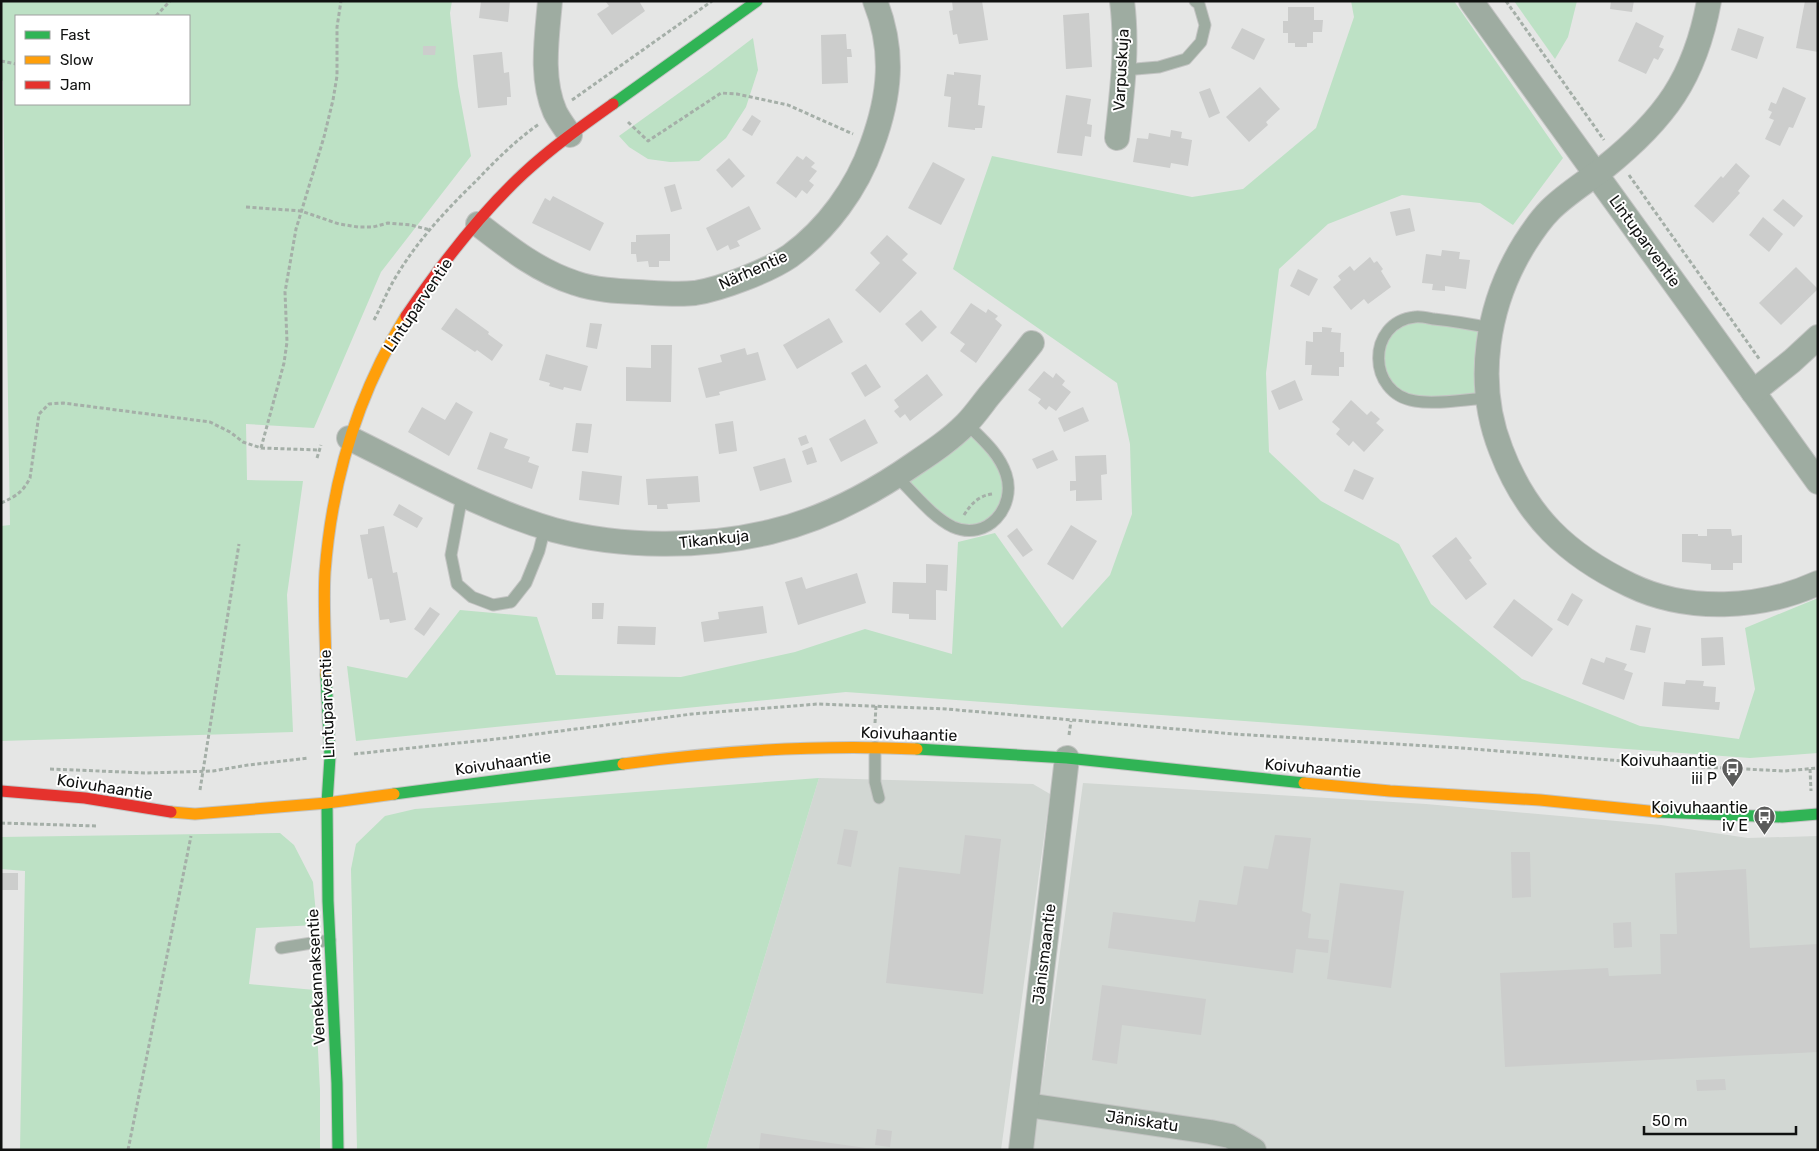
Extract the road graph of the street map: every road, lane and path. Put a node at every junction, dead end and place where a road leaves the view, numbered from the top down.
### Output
1 (170, 1) edge
2 (341, 1) edge
3 (550, 1) edge
4 (712, 1) edge
5 (757, 1) edge
6 (875, 1) edge
7 (1122, 1) edge
8 (1195, 1) edge
9 (1472, 1) edge
10 (1506, 1) edge
11 (1709, 1) edge
12 (157, 15) edge
13 (1, 61) edge
14 (15, 64) edge
15 (1124, 70) junction
16 (610, 107) junction
17 (555, 112) junction
18 (570, 135) junction
19 (1118, 138) dead end
20 (873, 143) junction
21 (1617, 158) junction
22 (1596, 174) junction
23 (246, 207) dead end
24 (301, 211) junction
25 (478, 224) junction
26 (430, 230) junction
27 (372, 324) dead end
28 (1490, 328) junction
29 (1818, 336) edge
30 (1032, 343) dead end
31 (1772, 377) junction
32 (1753, 392) junction
33 (1488, 398) junction
34 (967, 424) junction
35 (349, 438) junction
36 (322, 443) dead end
37 (261, 448) junction
38 (318, 450) junction
39 (317, 460) dead end
40 (896, 476) junction
41 (1818, 482) edge
42 (1009, 492) junction
43 (462, 496) junction
44 (1, 503) edge
45 (546, 527) junction
46 (954, 527) junction
47 (239, 544) dead end
48 (1818, 582) edge
49 (875, 747) junction
50 (305, 749) dead end
51 (330, 757) junction
52 (306, 758) junction
53 (1067, 758) junction
54 (50, 769) dead end
55 (203, 772) junction
56 (1, 791) edge
57 (878, 798) dead end
58 (327, 803) junction
59 (195, 814) junction
60 (1818, 814) edge
61 (1, 823) edge
62 (98, 826) dead end
63 (330, 940) junction
64 (281, 948) dead end
65 (1026, 1105) junction
66 (128, 1150) edge
67 (338, 1150) edge
68 (1020, 1150) edge
69 (1254, 1150) edge

1 - 12 path
2 - 24 path
3 - 17 street
4 - 17 path
5 - 16 street, Lintuparventie
6 - 20 street, Närhentie
7 - 15 street, Varpuskuja
8 - 15 lane
9 - 22 street, Lintuparventie
10 - 21 path
11 - 21 street
13 - 14 path
15 - 19 street, Varpuskuja
16 - 18 street, Lintuparventie
16 - 20 path
17 - 18 street
17 - 26 path
18 - 25 street, Lintuparventie
20 - 25 street, Närhentie
21 - 22 street
21 - 31 path
22 - 28 street
22 - 32 street, Lintuparventie
23 - 24 path
24 - 26 path
24 - 37 path
25 - 35 street, Lintuparventie
26 - 27 path
28 - 33 street
28 - 33 lane
29 - 31 street
30 - 34 street, Tikankuja
31 - 32 street
32 - 41 street, Lintuparventie
33 - 48 street
34 - 40 street, Tikankuja
34 - 42 lane
35 - 43 street, Tikankuja
35 - 51 street, Lintuparventie
36 - 38 path
37 - 38 path
37 - 44 path
38 - 39 path
40 - 45 street, Tikankuja
40 - 46 lane
42 - 46 path
42 - 46 lane
43 - 45 street, Tikankuja
43 - 45 lane
47 - 55 path
49 - 53 street, Koivuhaantie
49 - 57 lane
49 - 58 street, Koivuhaantie
50 - 52 path
51 - 52 path
51 - 58 street, Lintuparventie
52 - 55 path
53 - 60 street, Koivuhaantie
53 - 65 street, Jänismaantie
54 - 55 path
55 - 59 path
56 - 59 street, Koivuhaantie
58 - 59 street, Koivuhaantie
58 - 63 street, Venekannaksentie
59 - 66 path
61 - 62 path
63 - 64 lane
63 - 67 street, Venekannaksentie
65 - 68 street, Jänismaantie
65 - 69 street, Jäniskatu

